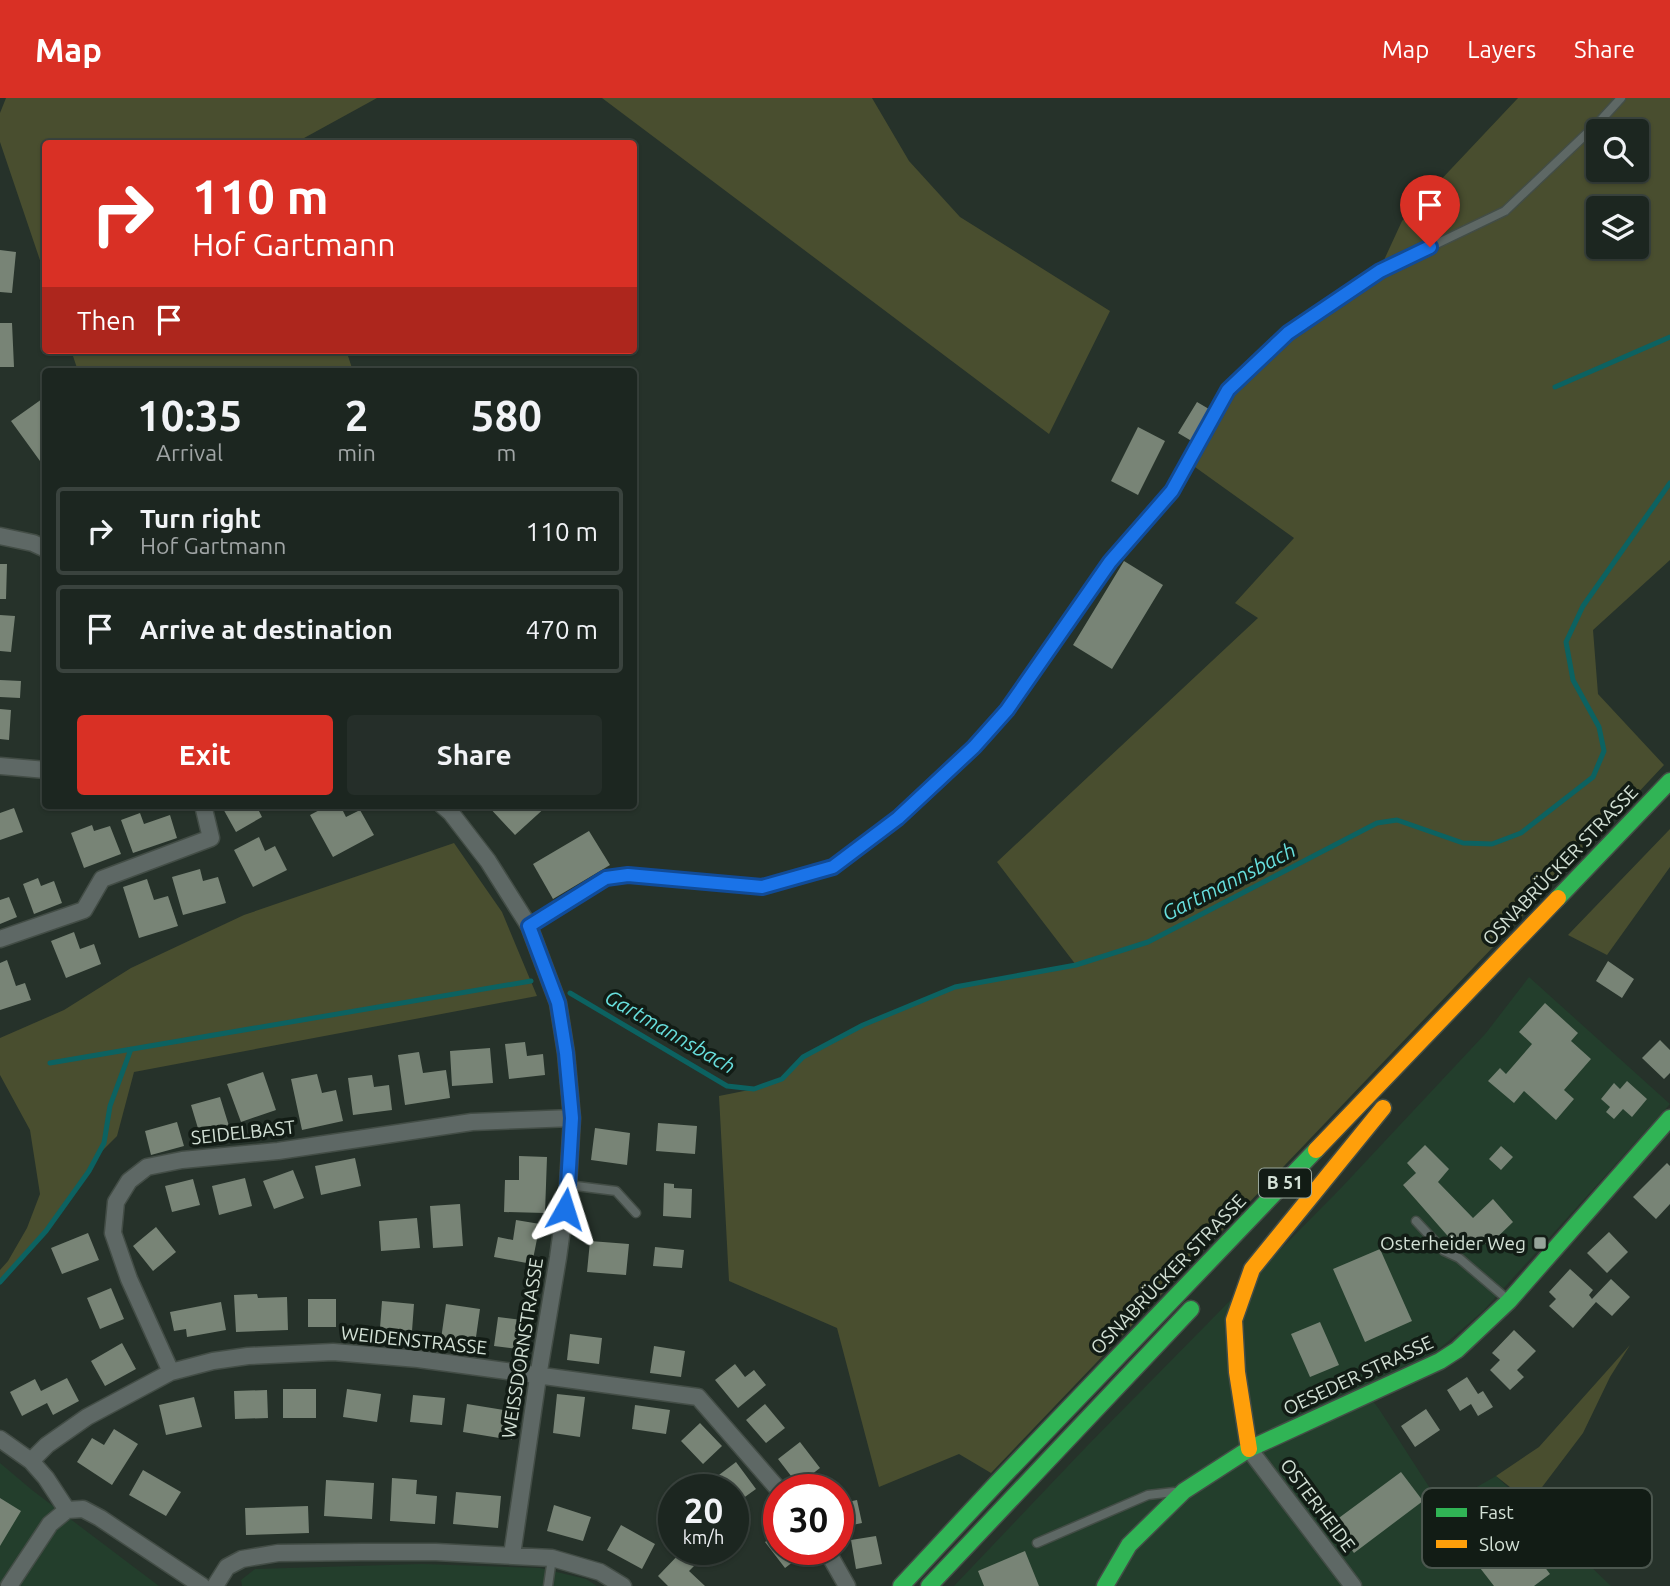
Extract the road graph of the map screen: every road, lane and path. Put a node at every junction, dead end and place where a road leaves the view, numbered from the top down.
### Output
1 (1621, 98) edge
2 (0, 536) edge
3 (42, 547) edge
4 (0, 766) edge
5 (42, 770) edge
6 (1670, 781) edge
7 (204, 809) edge
8 (446, 809) edge
9 (529, 926) junction
10 (0, 939) edge
11 (572, 1118) junction
12 (1670, 1118) edge
13 (568, 1185) junction
14 (636, 1213) dead end
15 (1416, 1221) dead end
16 (1250, 1247) dead end
17 (1203, 1297) dead end
18 (1509, 1301) junction
19 (171, 1372) junction
20 (538, 1377) junction
21 (0, 1439) edge
22 (1249, 1449) junction
23 (31, 1461) junction
24 (765, 1474) edge
25 (1184, 1491) junction
26 (67, 1510) junction
27 (1037, 1543) dead end
28 (512, 1555) junction
29 (552, 1558) junction
30 (835, 1565) edge
31 (9, 1586) edge
32 (202, 1586) edge
33 (215, 1586) edge
34 (548, 1586) edge
35 (622, 1586) edge
36 (847, 1586) edge
37 (901, 1586) edge
38 (929, 1586) edge
39 (1105, 1586) edge
40 (1353, 1586) edge

1 - 9 lane
2 - 3 street
4 - 5 street
6 - 37 main road, OSNABRÜCKER STRASSE / B 51
7 - 10 street
8 - 9 street, WEISSDORNSTRASSE
9 - 11 street, WEISSDORNSTRASSE
11 - 13 street, WEISSDORNSTRASSE
11 - 19 street, SEIDELBAST
12 - 18 main road, OESEDER STRASSE
13 - 14 lane
13 - 20 street, WEISSDORNSTRASSE
15 - 18 lane
16 - 22 main road, B 51
17 - 38 main road
18 - 22 main road, OESEDER STRASSE
19 - 20 street, WEIDENSTRASSE
19 - 23 street, WEIDENSTRASSE
20 - 24 street, WEIDENSTRASSE
20 - 28 street, WEISSDORNSTRASSE
21 - 23 street
22 - 25 main road, OESEDER STRASSE
22 - 40 street, OSTERHEIDE
23 - 26 street
25 - 27 lane
25 - 39 main road, OESEDER STRASSE
26 - 31 street
26 - 32 street
28 - 29 street
28 - 33 street
29 - 34 lane
29 - 35 street
30 - 36 street

